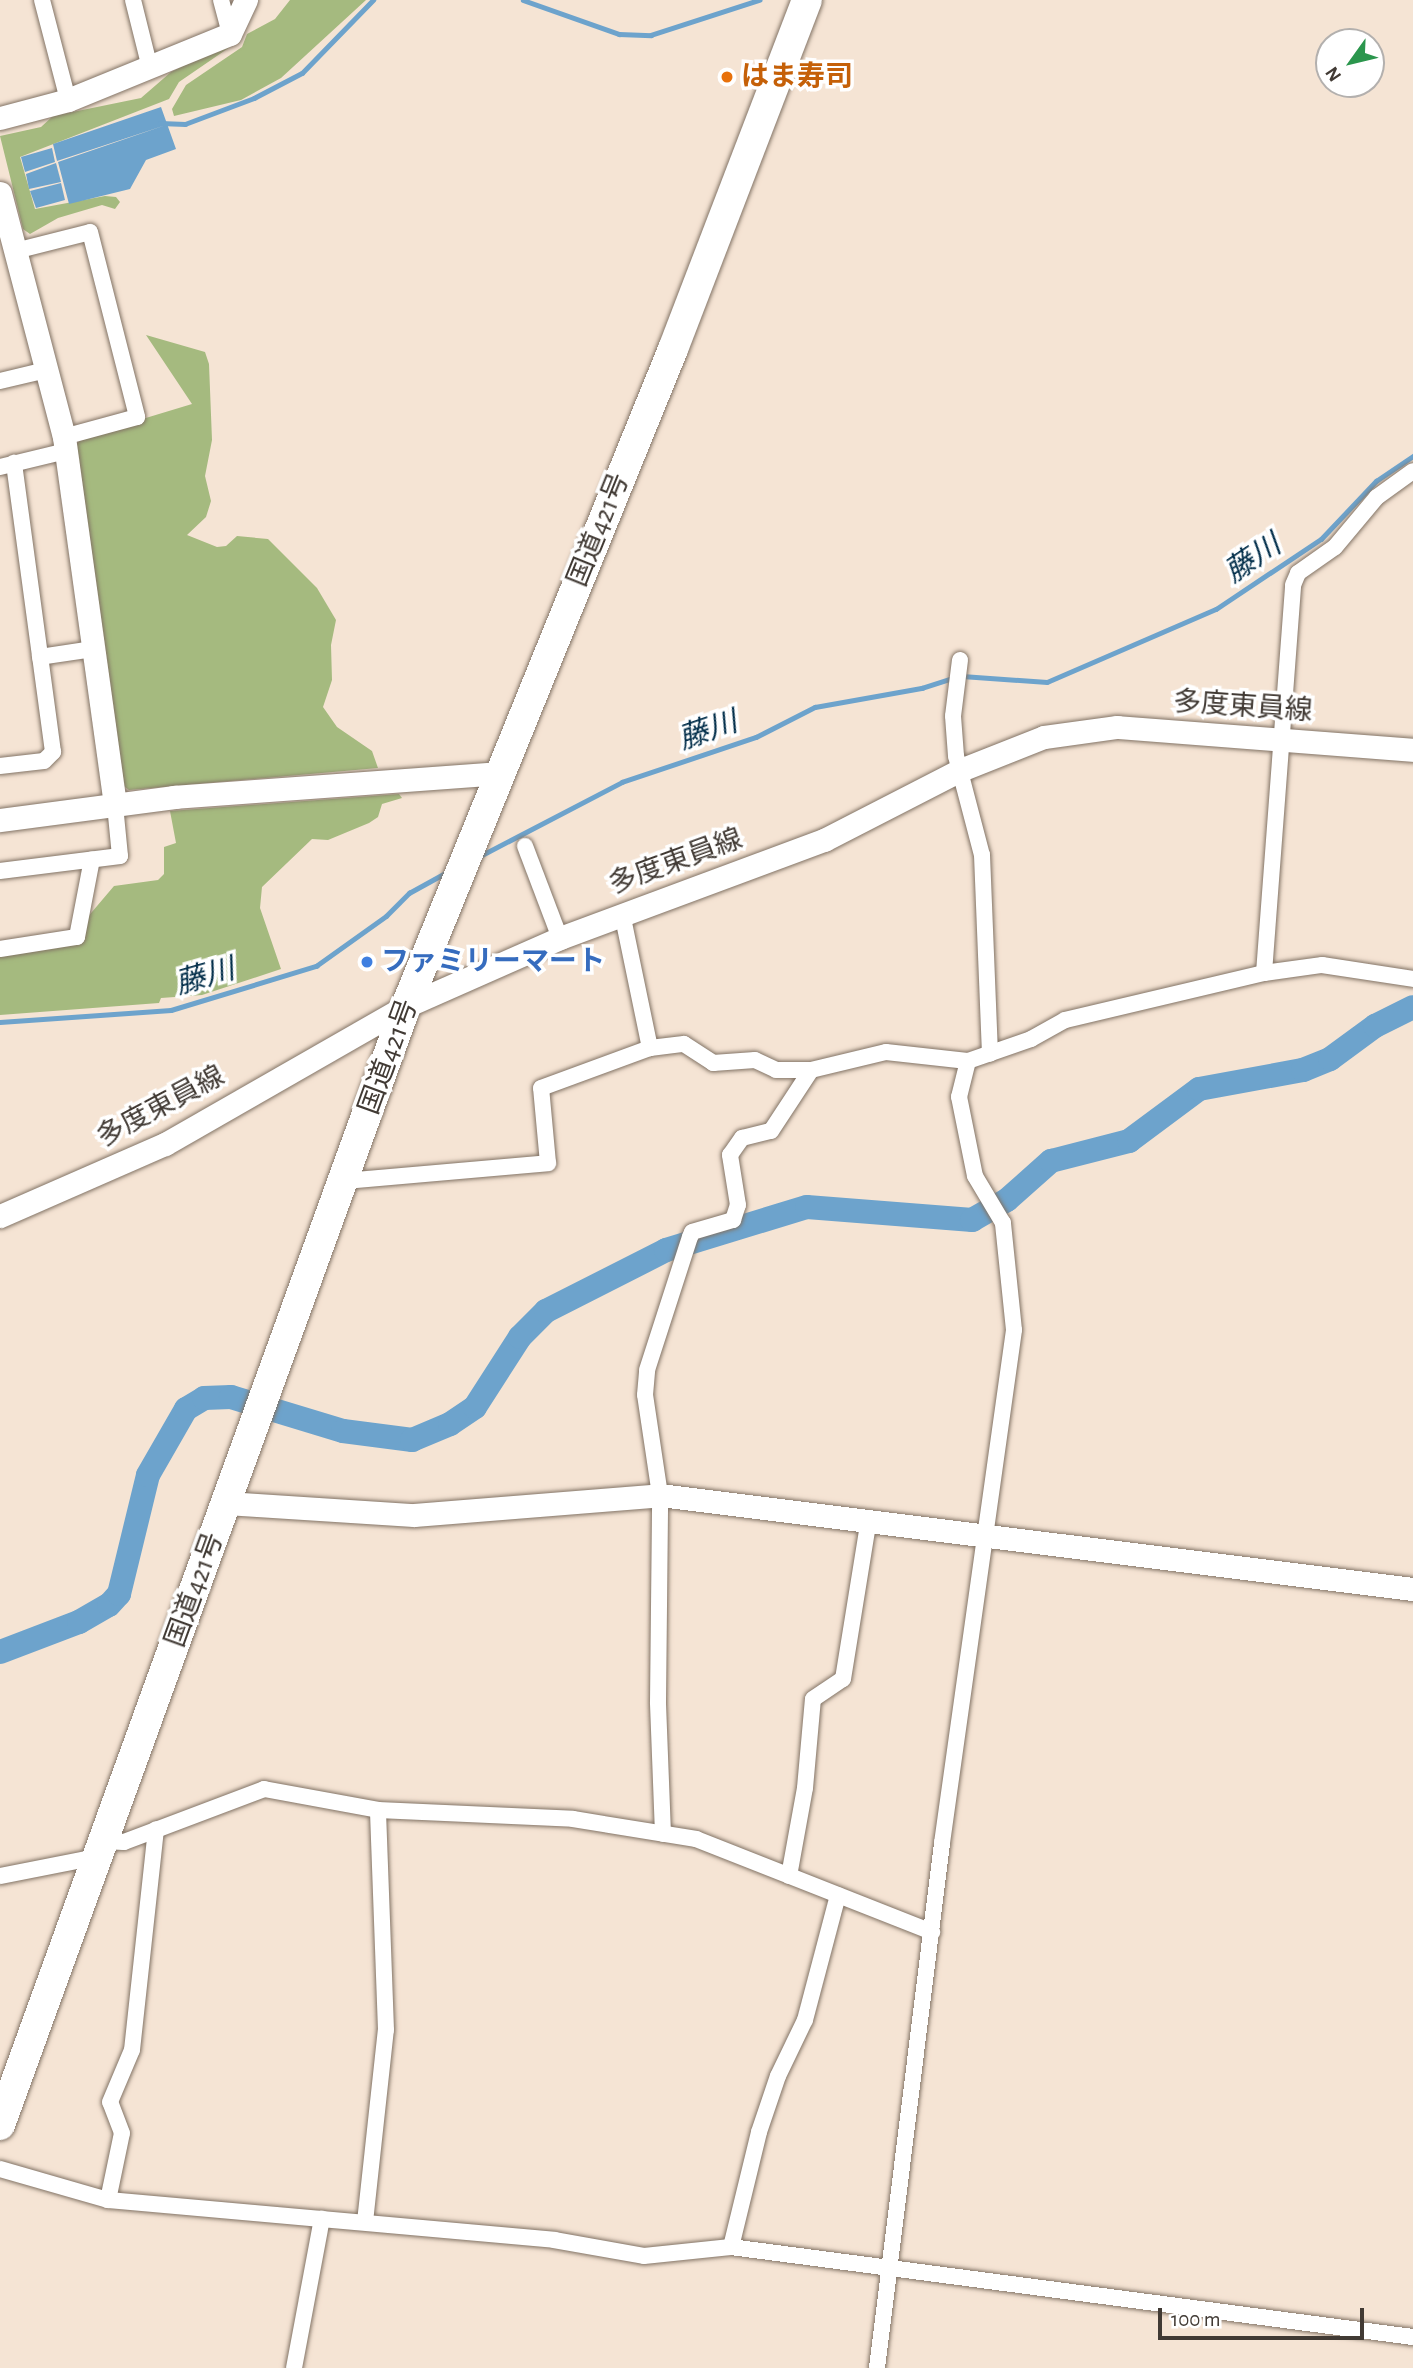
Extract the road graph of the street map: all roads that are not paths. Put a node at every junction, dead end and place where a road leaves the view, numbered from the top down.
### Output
1 (42, 0) edge
2 (132, 0) edge
3 (221, 0) edge
4 (247, 0) edge
5 (807, 0) edge
6 (230, 34) junction
7 (150, 68) junction
8 (68, 100) junction
9 (0, 118) edge
10 (1, 199) edge
11 (15, 251) junction
12 (46, 370) junction
13 (0, 381) edge
14 (65, 444) junction
15 (7, 465) edge
16 (1413, 471) edge
17 (93, 649) junction
18 (40, 657) junction
19 (959, 663) dead end
20 (1281, 739) junction
21 (1413, 750) edge
22 (0, 766) edge
23 (958, 771) junction
24 (503, 773) junction
25 (115, 805) junction
26 (0, 820) edge
27 (525, 846) dead end
28 (92, 859) junction
29 (0, 872) edge
30 (622, 913) junction
31 (560, 938) junction
32 (0, 949) edge
33 (1264, 973) junction
34 (1413, 979) edge
35 (406, 1006) junction
36 (650, 1048) junction
37 (990, 1054) junction
38 (968, 1061) junction
39 (811, 1070) junction
40 (344, 1181) junction
41 (0, 1216) edge
42 (660, 1495) junction
43 (226, 1503) junction
44 (869, 1519) junction
45 (984, 1534) junction
46 (1413, 1589) edge
47 (378, 1810) junction
48 (156, 1829) junction
49 (663, 1834) junction
50 (100, 1849) junction
51 (0, 1876) edge
52 (789, 1876) junction
53 (838, 1895) junction
54 (932, 1932) junction
55 (0, 2125) edge
56 (0, 2169) edge
57 (108, 2200) junction
58 (322, 2219) junction
59 (365, 2222) junction
60 (731, 2247) junction
61 (889, 2270) junction
62 (1413, 2337) edge
63 (295, 2368) edge
64 (877, 2368) edge

1 - 8 street
2 - 7 street
3 - 6 street
4 - 6 street
5 - 24 highway, 国道421号
6 - 7 street
7 - 8 street
8 - 9 street
10 - 11 street
11 - 12 street
11 - 14 street
12 - 13 street
12 - 14 street
14 - 15 street
14 - 17 street
15 - 18 street
16 - 20 street
17 - 18 street
17 - 25 street
18 - 22 street
19 - 23 street
20 - 21 street, 多度東員線
20 - 23 street, 多度東員線
20 - 33 street
23 - 30 street, 多度東員線
23 - 37 street
24 - 25 street
24 - 35 highway, 国道421号
25 - 26 street
25 - 28 street
27 - 31 street
28 - 29 street
28 - 32 street
30 - 31 street, 多度東員線
30 - 36 street
31 - 35 street, 多度東員線
33 - 34 street
33 - 37 street
35 - 40 highway, 国道421号
35 - 41 street, 多度東員線
36 - 39 street
36 - 40 street
37 - 38 street
38 - 39 street
38 - 45 street
39 - 42 street
40 - 43 highway, 国道421号
42 - 43 street
42 - 44 street
42 - 49 street
43 - 50 highway, 国道421号
44 - 45 street
44 - 52 street
45 - 46 street
45 - 54 street
47 - 48 street
47 - 49 street
47 - 59 street
48 - 50 street
48 - 57 street
49 - 52 street
50 - 51 street
50 - 55 highway, 国道421号
52 - 53 street
53 - 54 street
53 - 60 street
54 - 61 street
56 - 57 street
57 - 58 street
58 - 59 street
58 - 63 street
59 - 60 street
60 - 61 street
61 - 62 street
61 - 64 street

